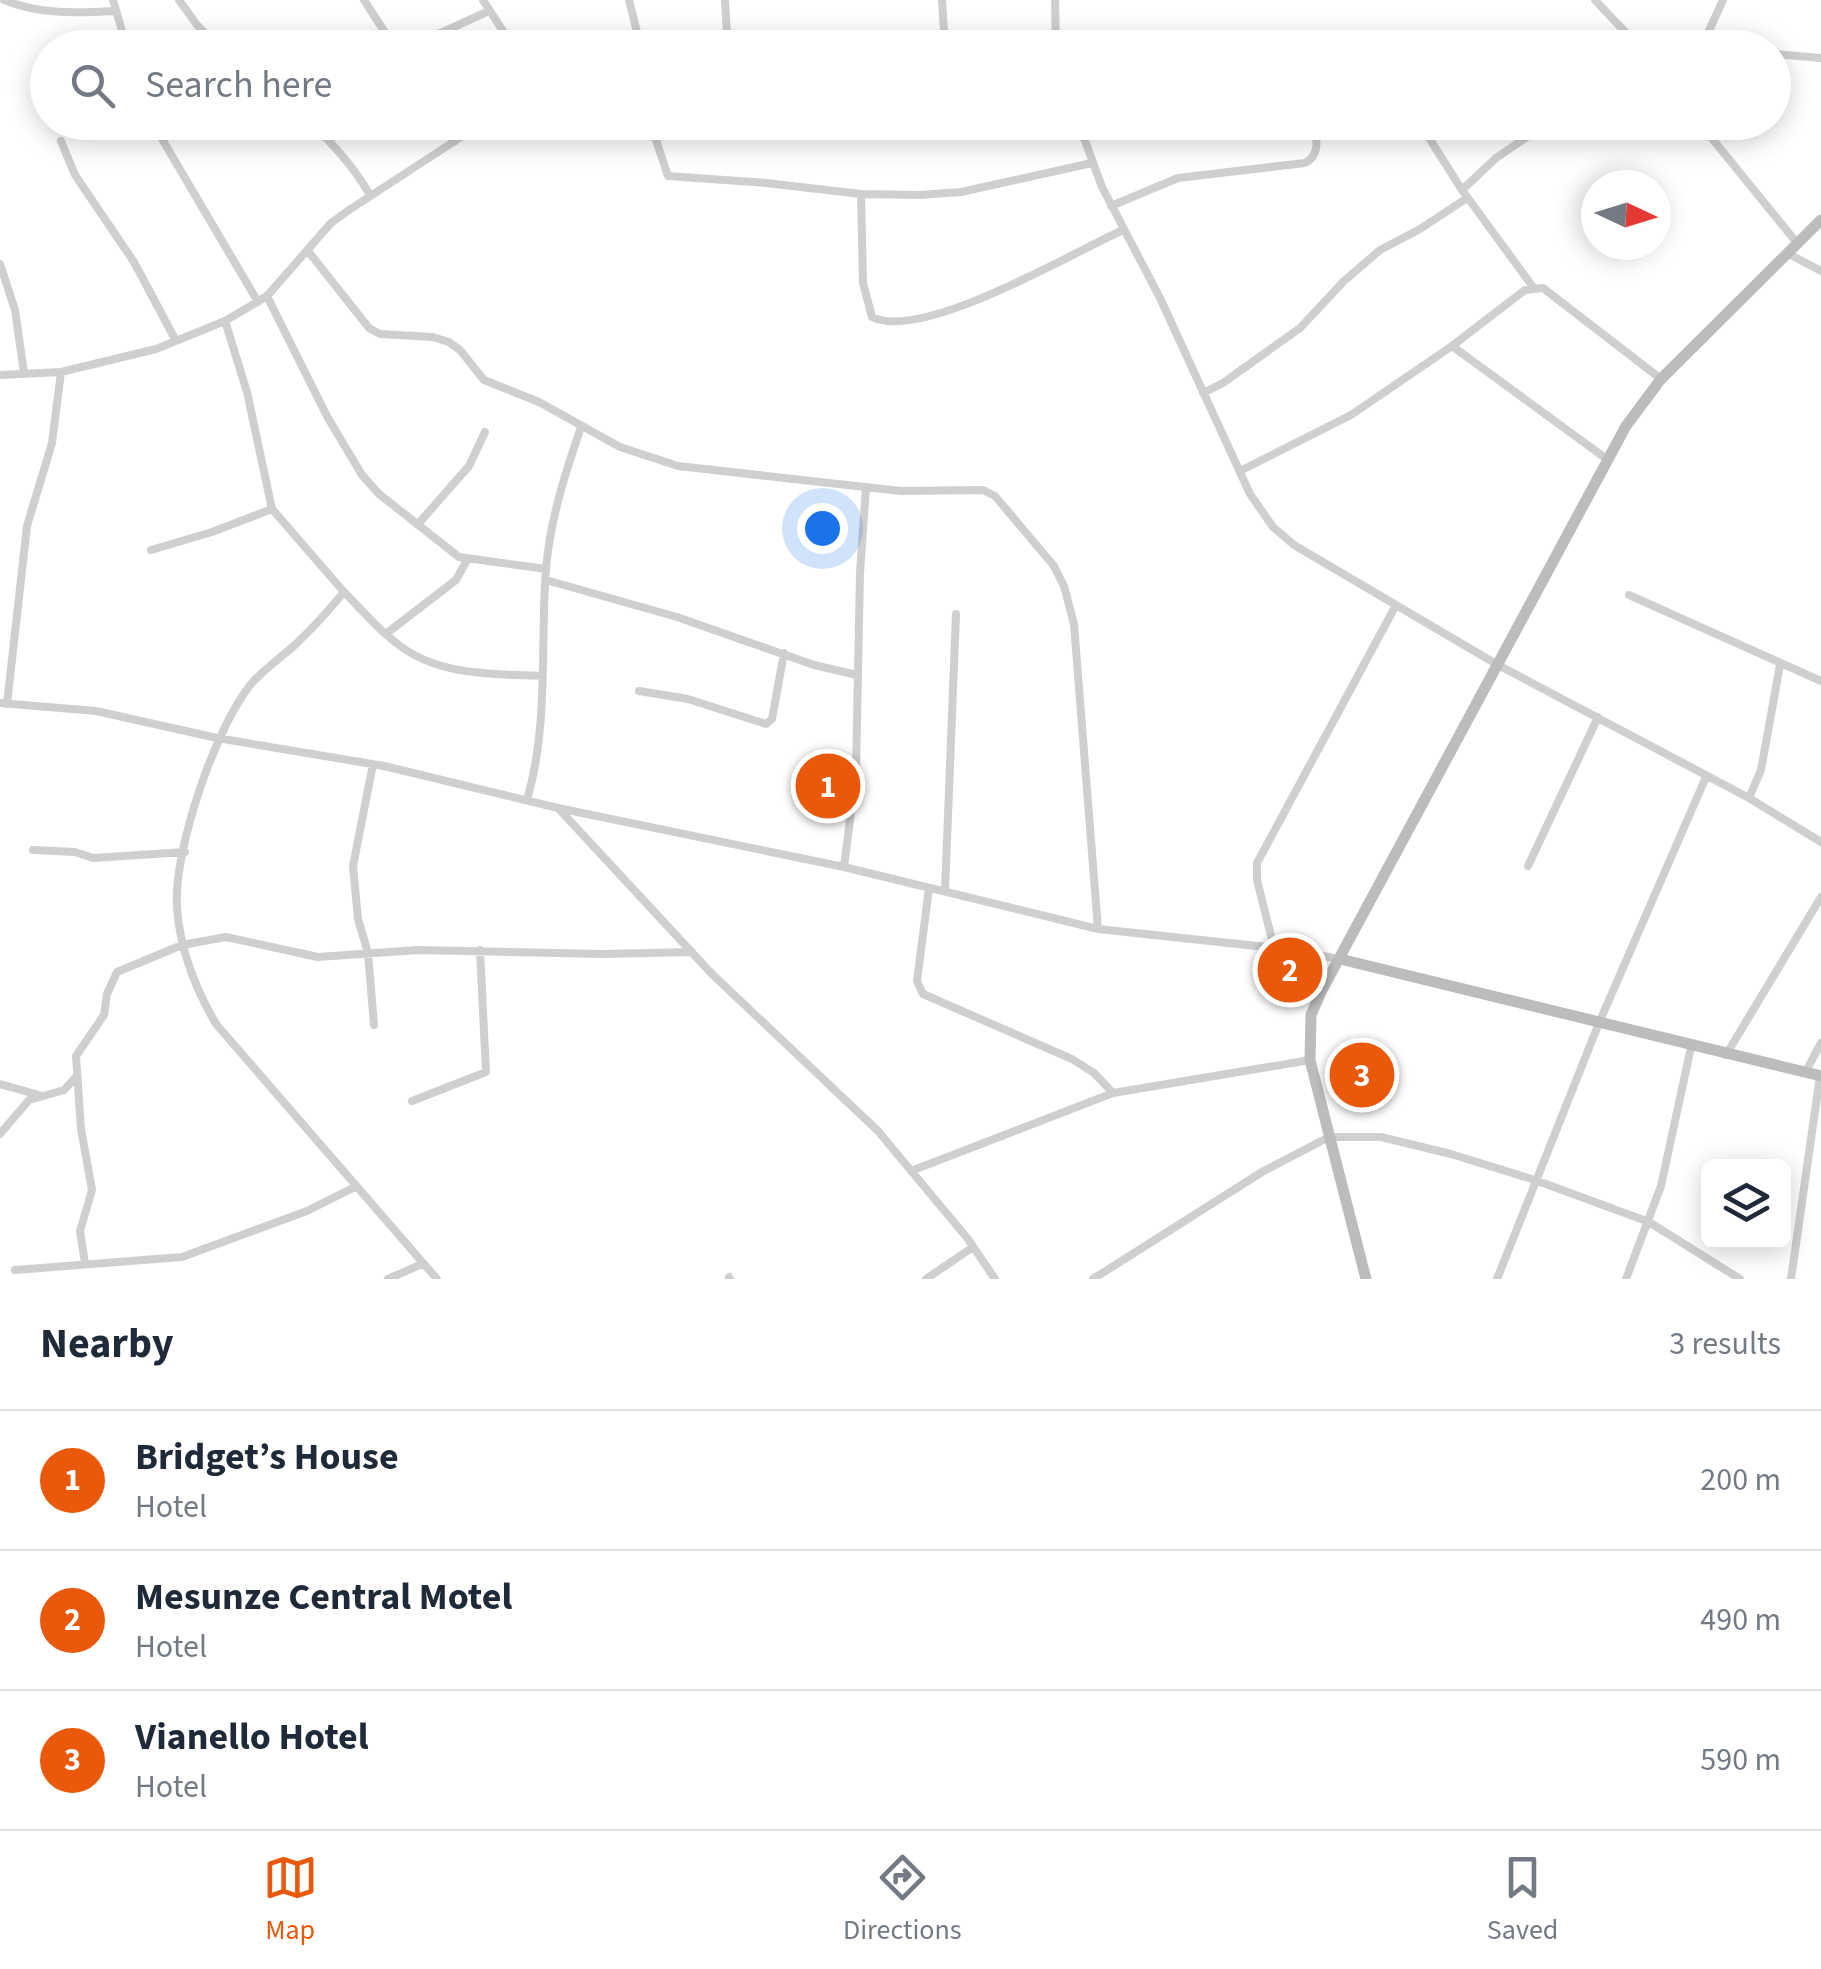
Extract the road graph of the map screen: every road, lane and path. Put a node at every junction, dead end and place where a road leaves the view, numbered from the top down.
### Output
1 (4, 0) edge
2 (113, 0) edge
3 (179, 0) edge
4 (364, 0) edge
5 (484, 0) edge
6 (630, 0) edge
7 (725, 0) edge
8 (942, 0) edge
9 (1055, 0) edge
10 (1596, 0) edge
11 (1723, 0) edge
12 (490, 11) junction
13 (116, 12) junction
14 (122, 30) edge
15 (201, 30) edge
16 (383, 30) edge
17 (447, 30) edge
18 (502, 30) edge
19 (638, 30) edge
20 (727, 30) edge
21 (944, 30) edge
22 (1056, 30) edge
23 (1623, 30) edge
24 (1709, 30) edge
25 (1791, 55) edge
26 (1821, 58) edge
27 (163, 140) edge
28 (330, 140) edge
29 (457, 140) edge
30 (656, 140) edge
31 (1084, 140) edge
32 (1316, 140) edge
33 (1430, 140) edge
34 (1520, 140) edge
35 (1713, 140) edge
36 (61, 141) dead end
37 (454, 142) joint
38 (1092, 163) junction
39 (861, 194) junction
40 (1464, 194) junction
41 (370, 196) junction
42 (1111, 206) junction
43 (1821, 220) edge
44 (1123, 230) junction
45 (1792, 248) junction
46 (308, 251) junction
47 (0, 264) edge
48 (1821, 271) edge
49 (1534, 287) junction
50 (267, 296) junction
51 (258, 302) junction
52 (225, 321) junction
53 (176, 342) junction
54 (1452, 346) junction
55 (61, 372) junction
56 (24, 374) junction
57 (0, 376) edge
58 (1661, 380) junction
59 (1203, 393) junction
60 (581, 427) junction
61 (485, 432) dead end
62 (1608, 460) junction
63 (1240, 471) junction
64 (866, 487) junction
65 (272, 509) junction
66 (418, 523) junction
67 (151, 550) dead end
68 (468, 560) junction
69 (546, 574) junction
70 (344, 592) junction
71 (1629, 595) dead end
72 (1396, 606) junction
73 (956, 614) dead end
74 (387, 633) junction
75 (784, 653) junction
76 (1498, 665) junction
77 (1780, 665) junction
78 (857, 675) junction
79 (542, 676) junction
80 (1821, 681) edge
81 (639, 691) dead end
82 (4, 703) edge
83 (1598, 717) junction
84 (217, 738) junction
85 (373, 764) junction
86 (1706, 776) junction
87 (1749, 798) junction
88 (527, 800) junction
89 (558, 808) junction
90 (1821, 842) edge
91 (34, 850) dead end
92 (185, 852) junction
93 (1528, 866) dead end
94 (844, 867) junction
95 (930, 888) junction
96 (945, 892) junction
97 (1821, 897) edge
98 (1098, 929) junction
99 (182, 945) junction
100 (1274, 948) junction
101 (480, 950) junction
102 (692, 952) junction
103 (368, 953) junction
104 (1340, 959) junction
105 (1599, 1023) junction
106 (374, 1026) dead end
107 (1821, 1042) edge
108 (1691, 1046) junction
109 (1726, 1056) junction
110 (1310, 1060) junction
111 (1805, 1073) junction
112 (1820, 1076) edge
113 (76, 1078) junction
114 (0, 1084) edge
115 (1113, 1093) junction
116 (40, 1095) junction
117 (412, 1101) dead end
118 (0, 1134) edge
119 (1328, 1137) junction
120 (911, 1171) junction
121 (1536, 1180) junction
122 (355, 1187) junction
123 (1649, 1222) junction
124 (973, 1247) junction
125 (85, 1263) junction
126 (422, 1264) junction
127 (15, 1270) dead end
128 (388, 1279) edge
129 (437, 1279) edge
130 (926, 1279) edge
131 (995, 1279) edge
132 (1093, 1279) edge
133 (1366, 1279) edge
134 (1497, 1279) edge
135 (1626, 1279) edge
136 (1740, 1279) edge
137 (1791, 1279) edge

1 - 13 street
2 - 13 street
3 - 15 street
4 - 16 street
5 - 12 street
6 - 19 street
7 - 20 street
8 - 21 street
9 - 22 street
10 - 23 street
11 - 24 street
12 - 17 street
12 - 18 street
13 - 14 street
25 - 26 street
27 - 51 street
28 - 41 street
29 - 37 street
30 - 39 street
31 - 38 street
32 - 42 street
33 - 40 street
34 - 40 street
35 - 45 street
36 - 53 street
37 - 41 street
38 - 39 street
38 - 42 street
39 - 44 street
40 - 49 street
40 - 59 street
41 - 46 street
42 - 44 street
43 - 45 street
44 - 59 street
45 - 48 street
45 - 58 street
46 - 50 street
46 - 60 street
47 - 56 street
49 - 54 street
49 - 58 street
50 - 51 street
50 - 66 street
51 - 52 street
52 - 53 street
52 - 65 street
53 - 55 street
54 - 62 street
54 - 63 street
55 - 56 street
55 - 82 street
56 - 57 street
58 - 62 street
59 - 63 street
60 - 64 street
60 - 69 street
61 - 66 street
62 - 76 street
63 - 72 street
64 - 78 street
64 - 98 street
65 - 67 street
65 - 70 street
66 - 68 street
68 - 69 street
68 - 74 street
69 - 75 street
69 - 79 street
70 - 74 street
70 - 84 street
71 - 77 street
72 - 76 street
72 - 100 street
73 - 96 street
74 - 79 street
75 - 78 street
75 - 81 street
76 - 83 street
76 - 104 street
77 - 80 street
77 - 87 street
78 - 94 street
79 - 88 street
82 - 84 street
83 - 86 street
83 - 93 street
84 - 85 street
84 - 92 street
85 - 88 street
85 - 103 street
86 - 87 street
86 - 105 street
87 - 90 street
88 - 89 street
89 - 94 street
89 - 102 street
91 - 92 street
92 - 99 street
94 - 95 street
95 - 96 street
95 - 115 street
96 - 98 street
97 - 109 street
98 - 100 street
99 - 103 street
99 - 113 street
99 - 122 street
100 - 104 street
101 - 102 street
101 - 103 street
101 - 117 street
102 - 120 street
103 - 106 street
104 - 105 street
104 - 110 street
105 - 108 street
105 - 121 street
107 - 111 street
108 - 109 street
108 - 123 street
109 - 111 street
110 - 115 street
110 - 119 street
111 - 112 street
112 - 137 street
113 - 116 street
113 - 125 street
114 - 116 street
115 - 120 street
116 - 118 street
119 - 121 street
119 - 132 street
119 - 133 street
120 - 124 street
121 - 123 street
121 - 134 street
122 - 125 street
122 - 126 street
123 - 135 street
123 - 136 street
124 - 130 street
124 - 131 street
125 - 127 street
126 - 128 street
126 - 129 street

